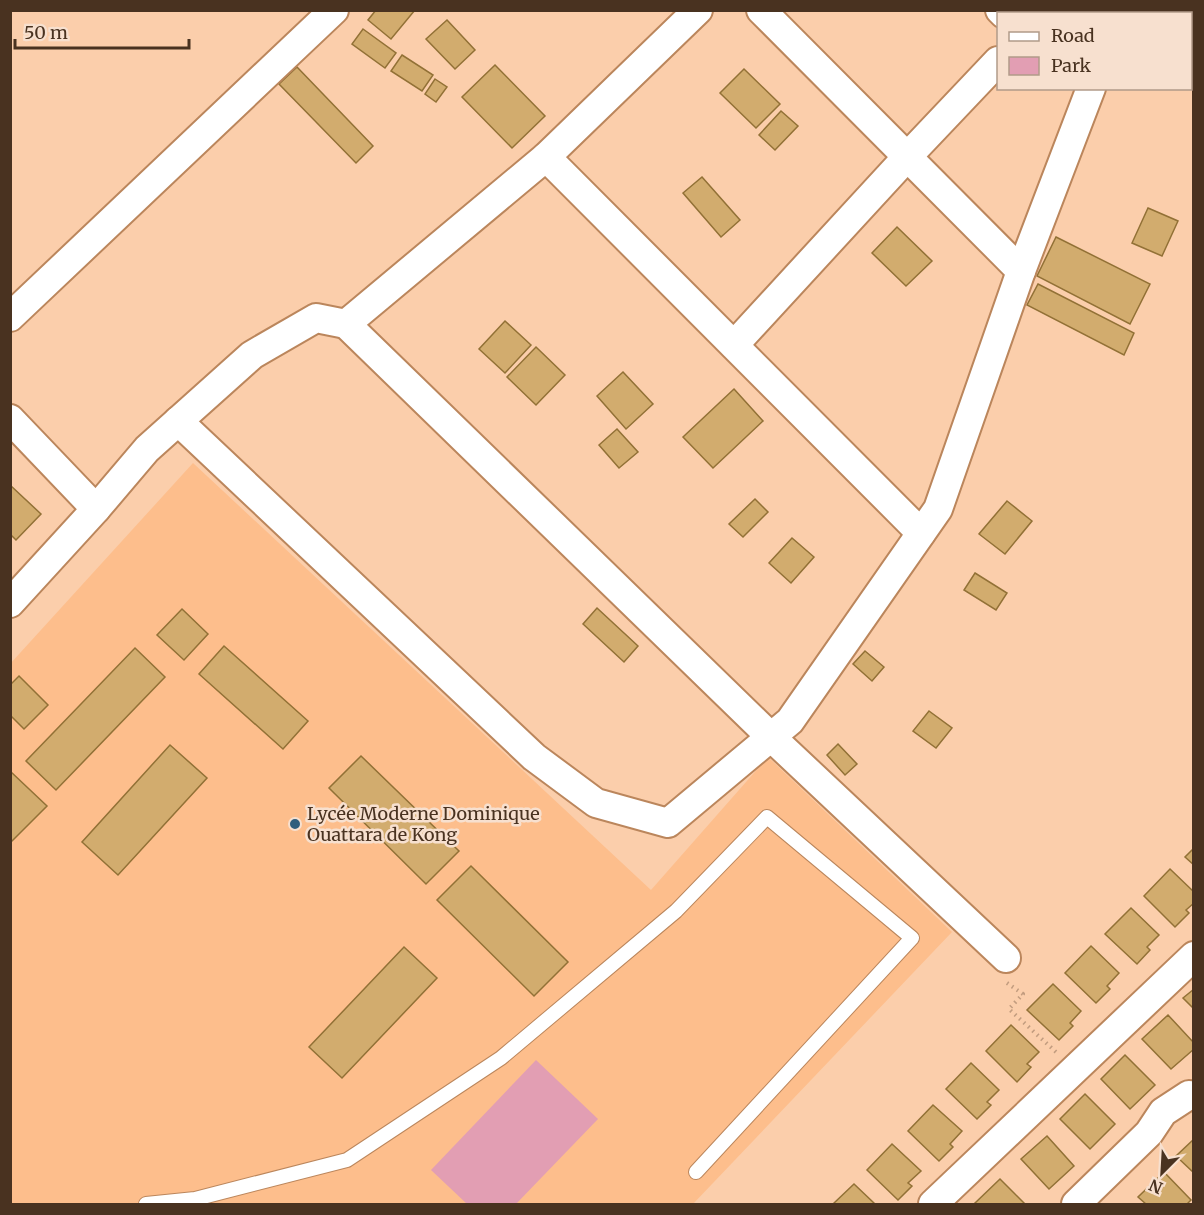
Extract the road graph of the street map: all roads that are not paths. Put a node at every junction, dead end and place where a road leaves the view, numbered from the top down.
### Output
1 (334, 10) edge
2 (698, 10) edge
3 (761, 10) edge
4 (997, 63) edge
5 (1088, 90) edge
6 (546, 157) junction
7 (907, 157) junction
8 (1021, 271) junction
9 (10, 317) edge
10 (346, 324) junction
11 (734, 345) junction
12 (10, 420) edge
13 (178, 421) junction
14 (96, 509) junction
15 (921, 533) junction
16 (10, 603) edge
17 (771, 737) junction
18 (1194, 956) edge
19 (1006, 958) road end
20 (1189, 1095) dead end
21 (696, 1172) dead end
22 (146, 1204) edge
23 (933, 1204) edge
24 (1076, 1204) edge

1 - 9 street
2 - 6 street
3 - 7 street
4 - 7 street
5 - 8 street
6 - 10 street
6 - 11 street
7 - 8 street
7 - 11 street
8 - 15 street
10 - 13 street
10 - 17 street
11 - 15 street
12 - 14 street
13 - 14 street
13 - 17 street
14 - 16 street
15 - 17 street
17 - 19 street
18 - 23 street
20 - 24 street
21 - 22 lane

